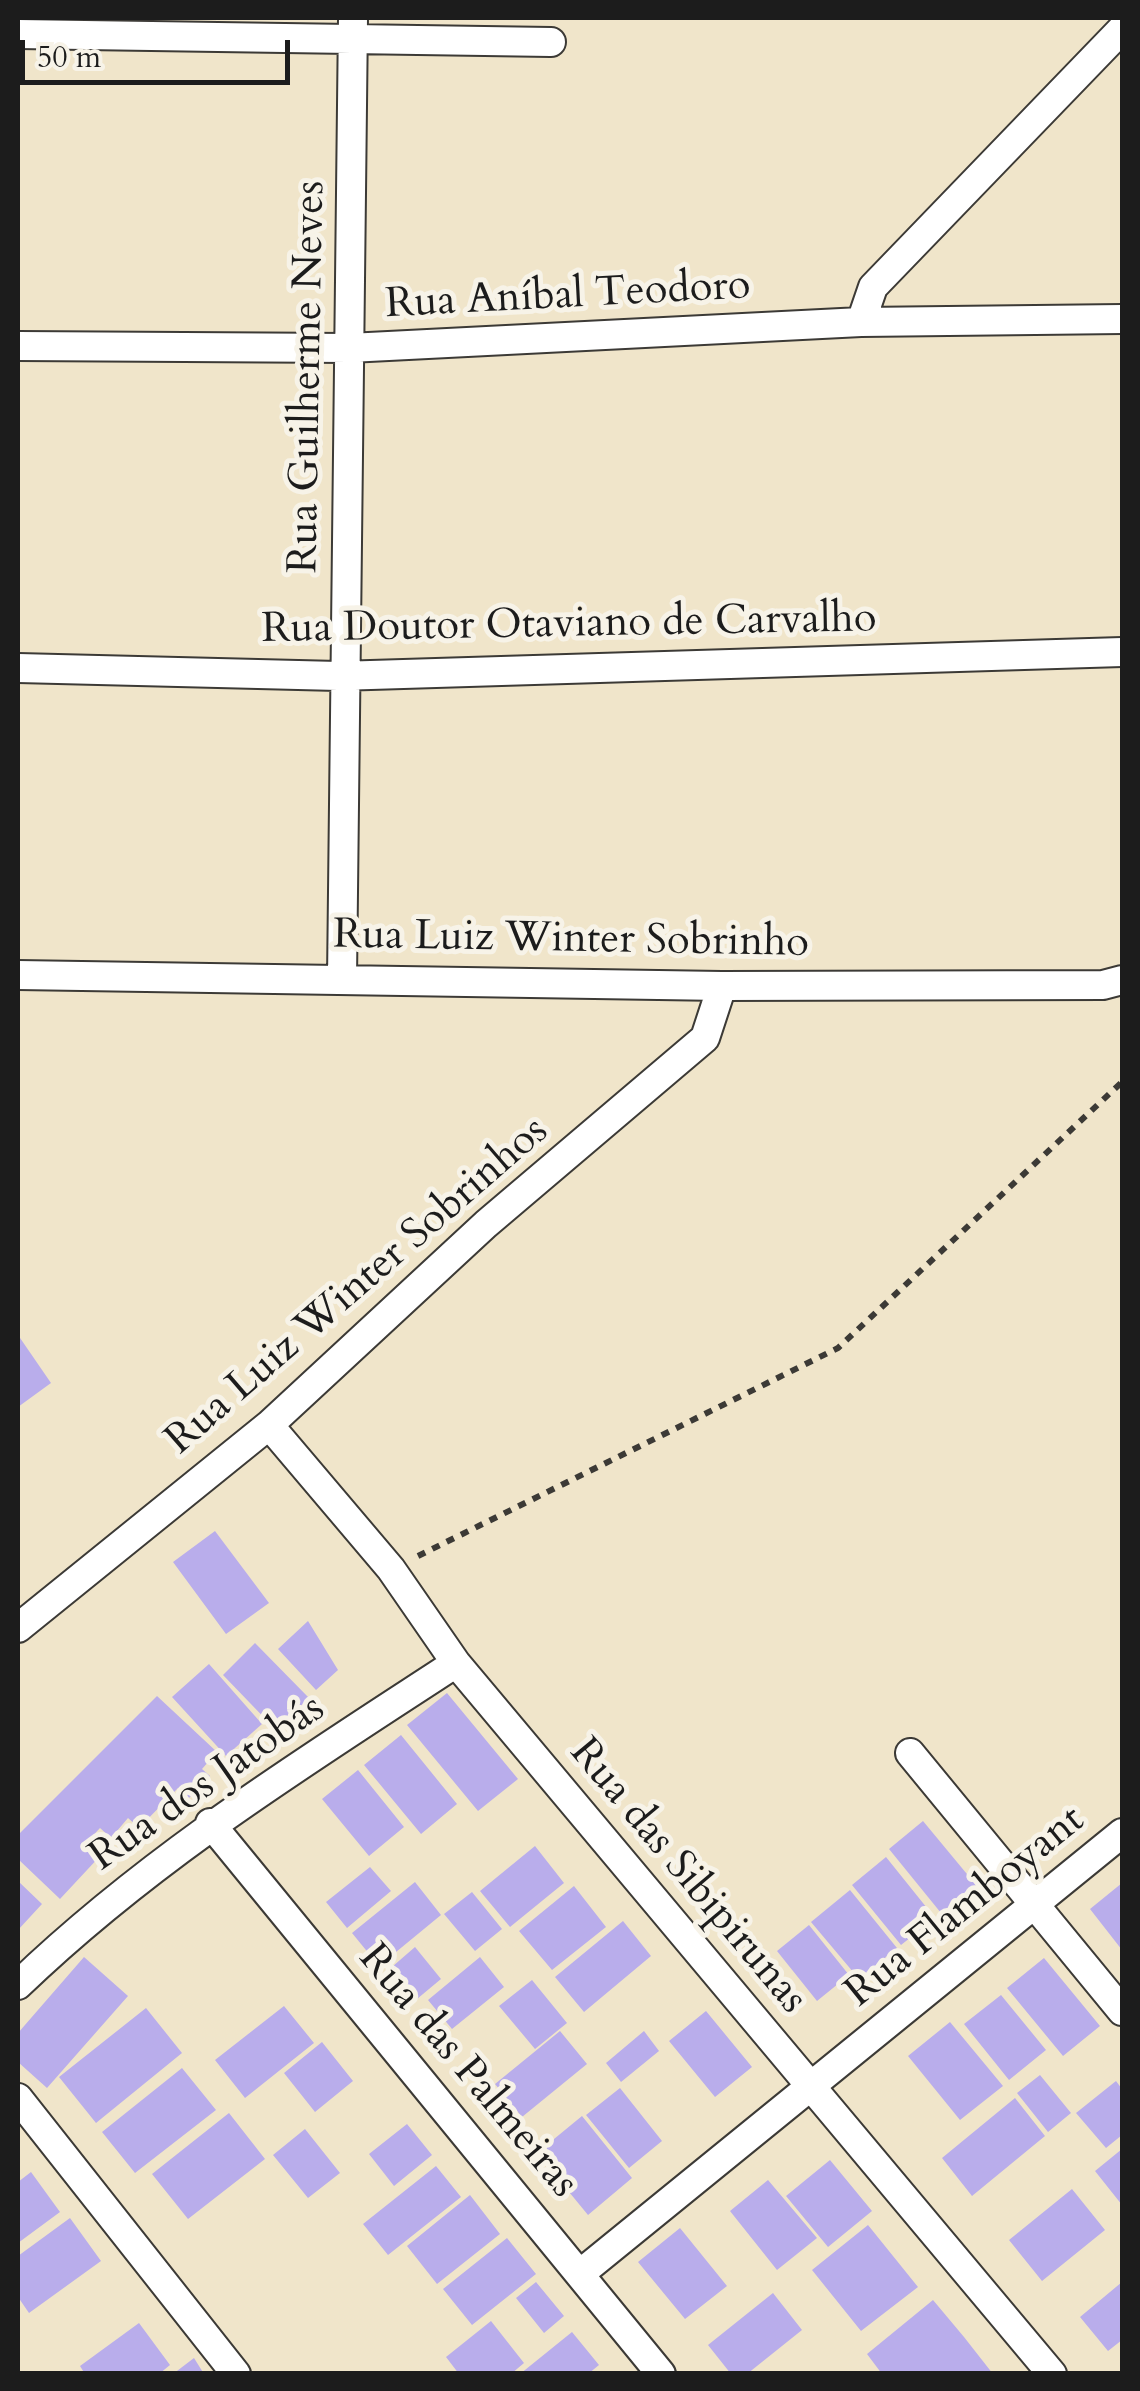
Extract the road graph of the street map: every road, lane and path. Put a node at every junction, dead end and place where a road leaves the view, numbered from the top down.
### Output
1 (353, 27) edge
2 (1122, 29) edge
3 (18, 34) edge
4 (551, 42) dead end
5 (1122, 318) edge
6 (861, 322) junction
7 (18, 346) edge
8 (349, 348) junction
9 (1122, 652) edge
10 (18, 668) edge
11 (345, 676) junction
12 (18, 975) edge
13 (342, 978) junction
14 (1122, 980) edge
15 (722, 986) junction
16 (1122, 1082) edge
17 (270, 1425) junction
18 (391, 1570) junction
19 (18, 1628) edge
20 (456, 1663) junction
21 (910, 1753) dead end
22 (210, 1824) junction
23 (1122, 1832) edge
24 (1035, 1904) junction
25 (18, 1985) edge
26 (1122, 2011) edge
27 (811, 2086) junction
28 (18, 2098) edge
29 (581, 2273) junction
30 (236, 2374) edge
31 (661, 2374) edge
32 (1052, 2374) edge

1 - 3 street
1 - 4 street
1 - 8 street, Rua Guilherme Neves
2 - 6 street
5 - 6 street, Rua Aníbal Teodoro
6 - 8 street, Rua Aníbal Teodoro
7 - 8 street, Rua Aníbal Teodoro
8 - 11 street, Rua Guilherme Neves
9 - 11 street, Rua Doutor Otaviano de Carvalho
10 - 11 street, Rua Doutor Otaviano de Carvalho
11 - 13 street, Rua Guilherme Neves
12 - 13 street, Rua Luiz Winter Sobrinho
13 - 15 street, Rua Luiz Winter Sobrinho
14 - 15 street, Rua Luiz Winter Sobrinho
15 - 17 street, Rua Luiz Winter Sobrinhos
16 - 18 path
17 - 18 street, Rua das Sibipirunas
17 - 19 street, Rua Luiz Winter Sobrinhos
18 - 20 street, Rua das Sibipirunas
20 - 22 street, Rua dos Jatobás
20 - 27 street, Rua das Sibipirunas
21 - 24 street
22 - 25 street, Rua dos Jatobás
22 - 29 street, Rua das Palmeiras
23 - 24 street, Rua Flamboyant
24 - 26 street
24 - 27 street, Rua Flamboyant
27 - 29 street, Rua Flamboyant
27 - 32 street, Rua das Sibipirunas
28 - 30 street
29 - 31 street, Rua das Palmeiras

